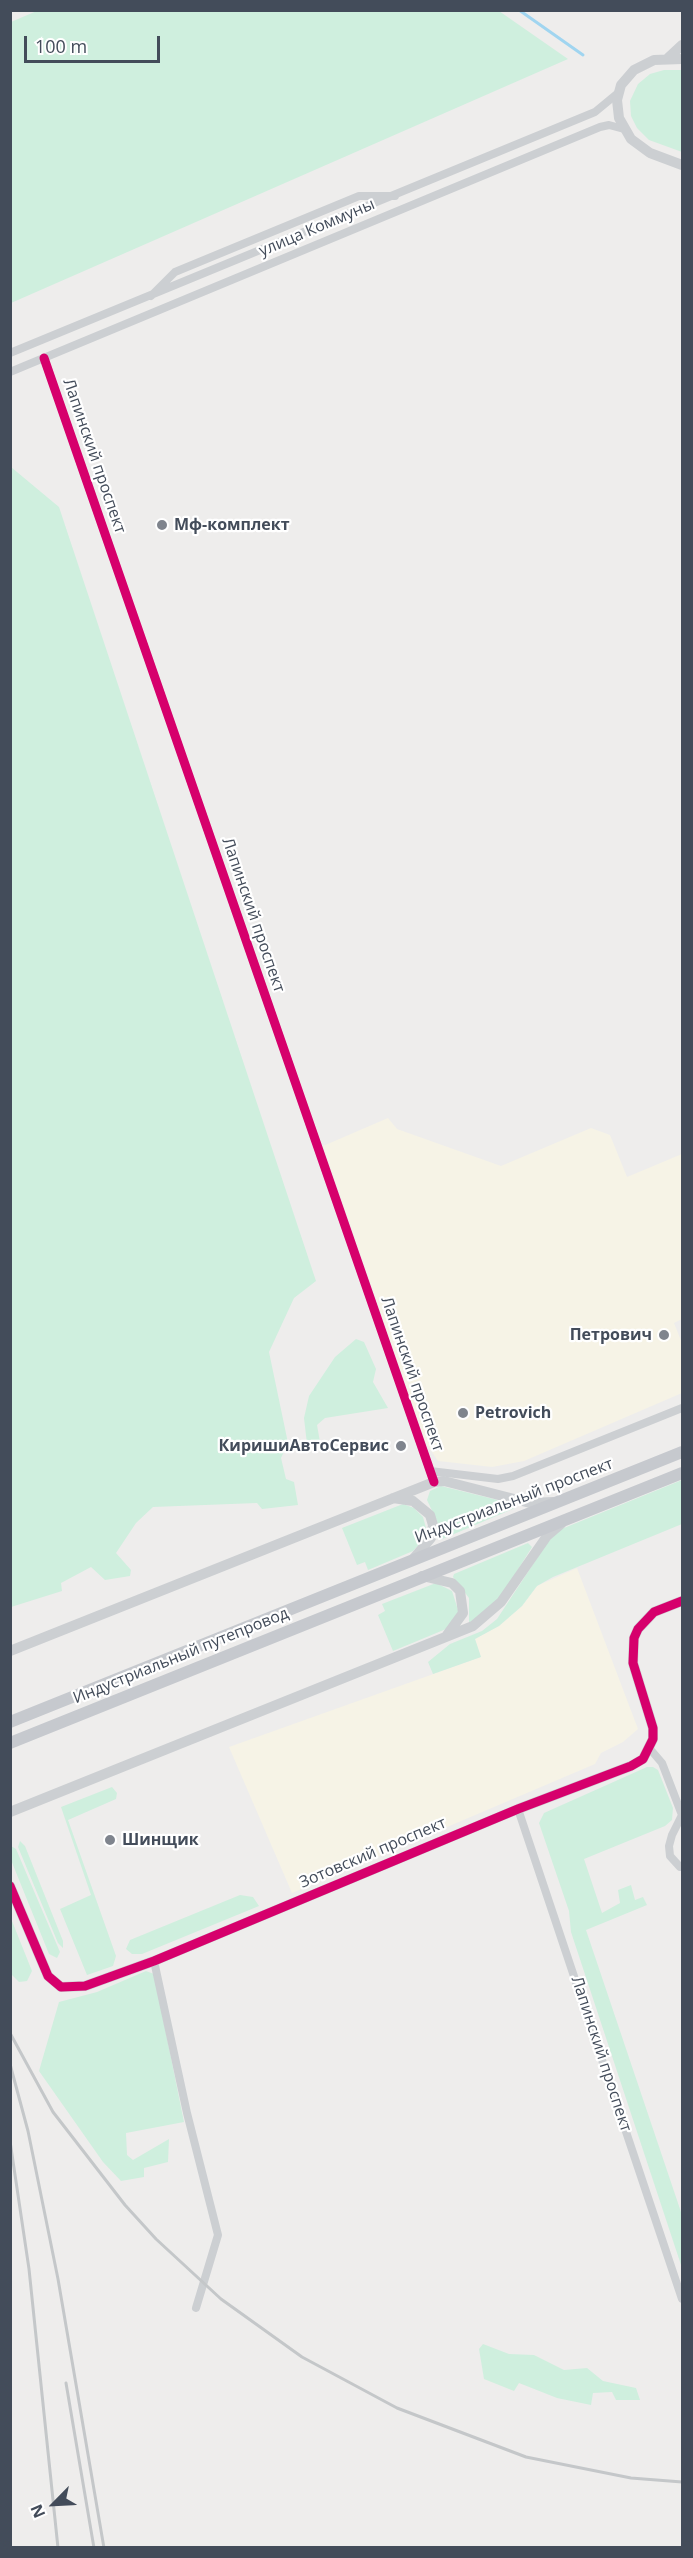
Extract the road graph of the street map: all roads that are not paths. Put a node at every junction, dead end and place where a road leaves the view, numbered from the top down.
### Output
1 (682, 45) edge
2 (668, 58) junction
3 (682, 59) edge
4 (619, 93) junction
5 (624, 129) junction
6 (682, 165) edge
7 (395, 196) junction
8 (148, 298) junction
9 (10, 353) edge
10 (44, 358) junction
11 (10, 372) edge
12 (682, 1412) edge
13 (682, 1452) edge
14 (682, 1473) edge
15 (432, 1476) junction
16 (390, 1498) junction
17 (560, 1502) junction
18 (566, 1519) junction
19 (413, 1559) junction
20 (421, 1576) junction
21 (357, 1581) joint
22 (682, 1601) edge
23 (443, 1639) junction
24 (10, 1651) edge
25 (10, 1722) edge
26 (10, 1743) edge
27 (650, 1749) junction
28 (518, 1809) junction
29 (10, 1812) edge
30 (682, 1815) edge
31 (682, 1867) edge
32 (10, 1886) edge
33 (154, 1960) junction
34 (682, 2300) edge
35 (196, 2308) dead end

1 - 2 street
2 - 3 street
2 - 4 street
4 - 5 street
4 - 7 street, улица Коммуны
5 - 6 street
5 - 10 street, улица Коммуны
7 - 8 street, улица Коммуны
7 - 8 street
8 - 9 street, улица Коммуны
10 - 11 street, улица Коммуны
10 - 15 street, Лапинский проспект
12 - 15 street
13 - 17 main road, Индустриальный проспект
14 - 18 main road
15 - 16 street
15 - 17 street
16 - 19 street
16 - 24 street
17 - 19 main road, Индустриальный проспект
18 - 20 main road
18 - 23 street
19 - 21 main road, Индустриальный проспект
20 - 23 street
20 - 26 main road, Индустриальный путепровод
21 - 25 main road, Индустриальный путепровод
22 - 27 street
23 - 29 street
27 - 28 street, Зотовский проспект
27 - 30 street
28 - 33 street, Зотовский проспект
28 - 34 street, Лапинский проспект
30 - 31 street
32 - 33 street, Зотовский проспект
33 - 35 street

